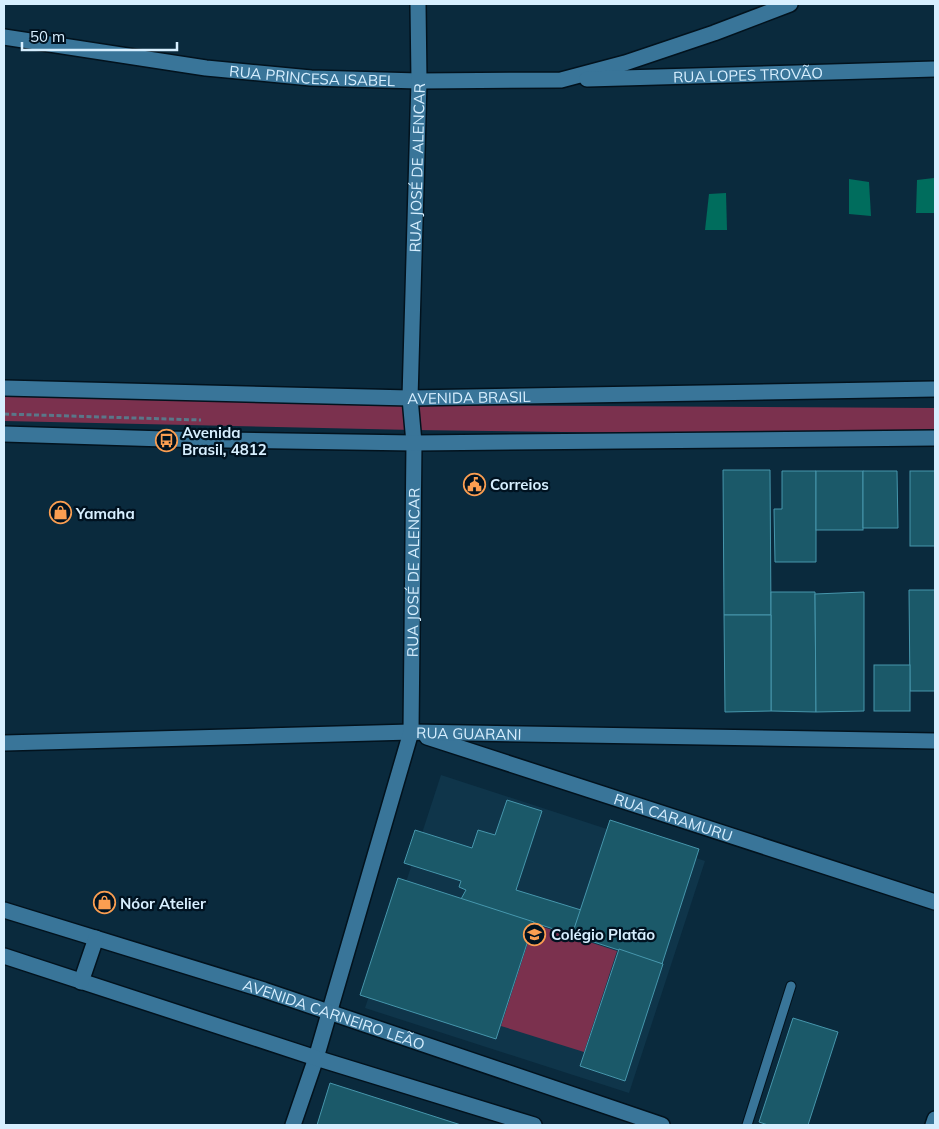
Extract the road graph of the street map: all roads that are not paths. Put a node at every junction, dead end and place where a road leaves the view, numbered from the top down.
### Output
1 (418, 4) edge
2 (790, 4) edge
3 (4, 37) edge
4 (935, 69) edge
5 (561, 80) junction
6 (420, 81) junction
7 (4, 388) edge
8 (935, 389) edge
9 (410, 398) junction
10 (4, 434) edge
11 (935, 438) edge
12 (414, 443) junction
13 (411, 732) junction
14 (935, 741) edge
15 (4, 743) edge
16 (935, 902) edge
17 (4, 910) edge
18 (96, 938) junction
19 (4, 956) edge
20 (81, 982) junction
21 (791, 986) dead end
22 (329, 1012) junction
23 (316, 1058) junction
24 (935, 1119) edge
25 (293, 1125) edge
26 (534, 1125) edge
27 (662, 1125) edge
28 (747, 1125) edge
29 (934, 1125) edge

1 - 6 street, RUA JOSÉ DE ALENCAR
2 - 5 street, RUA PRINCESA ISABEL
3 - 6 street, RUA PRINCESA ISABEL
4 - 5 street, RUA LOPES TROVÃO
5 - 6 street, RUA PRINCESA ISABEL
6 - 9 street, RUA JOSÉ DE ALENCAR
7 - 9 street, AVENIDA BRASIL
8 - 9 street, AVENIDA BRASIL
9 - 12 street, RUA JOSÉ DE ALENCAR
10 - 12 street
11 - 12 street
12 - 13 street, RUA JOSÉ DE ALENCAR
13 - 14 street, RUA GUARANI
13 - 15 street, RUA GUARANI
13 - 16 street, RUA CARAMURU
13 - 22 street, RUA JOSÉ DE ALENCAR
17 - 18 street, AVENIDA CARNEIRO LEÃO
18 - 20 street
18 - 22 street, AVENIDA CARNEIRO LEÃO
19 - 20 street
20 - 23 street
21 - 28 lane
22 - 23 street, RUA JOSÉ DE ALENCAR
22 - 27 street, AVENIDA CARNEIRO LEÃO
23 - 25 street, RUA JOSÉ DE ALENCAR
23 - 26 street
24 - 29 street

